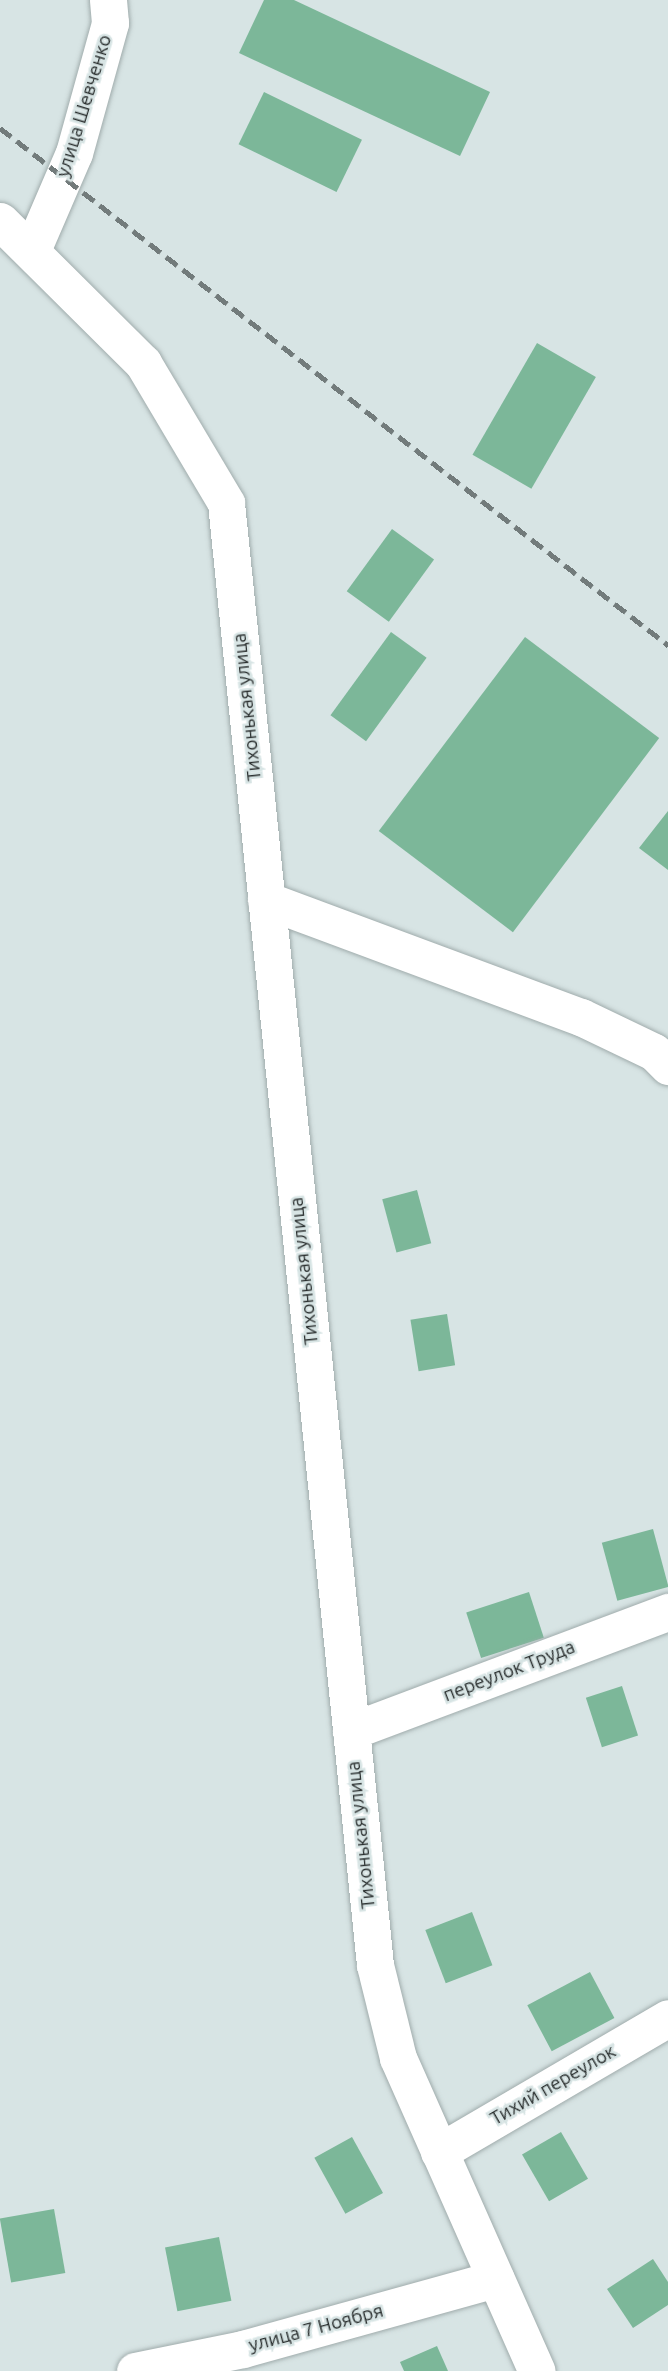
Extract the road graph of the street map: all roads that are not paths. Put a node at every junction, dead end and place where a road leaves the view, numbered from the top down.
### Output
1 (108, 0) edge
2 (0, 221) edge
3 (33, 248) junction
4 (267, 900) junction
5 (668, 1066) edge
6 (668, 1612) edge
7 (351, 1731) junction
8 (668, 2018) edge
9 (439, 2152) junction
10 (495, 2279) junction
11 (135, 2371) edge
12 (537, 2371) edge

1 - 3 street, улица Шевченко
2 - 3 street, Тихонькая улица
3 - 4 street, Тихонькая улица
4 - 5 street
4 - 7 street, Тихонькая улица
6 - 7 street, переулок Труда
7 - 9 street, Тихонькая улица
8 - 9 street, Тихий переулок
9 - 10 street, Тихонькая улица
10 - 11 street, улица 7 Ноября
10 - 12 street, Тихонькая улица

